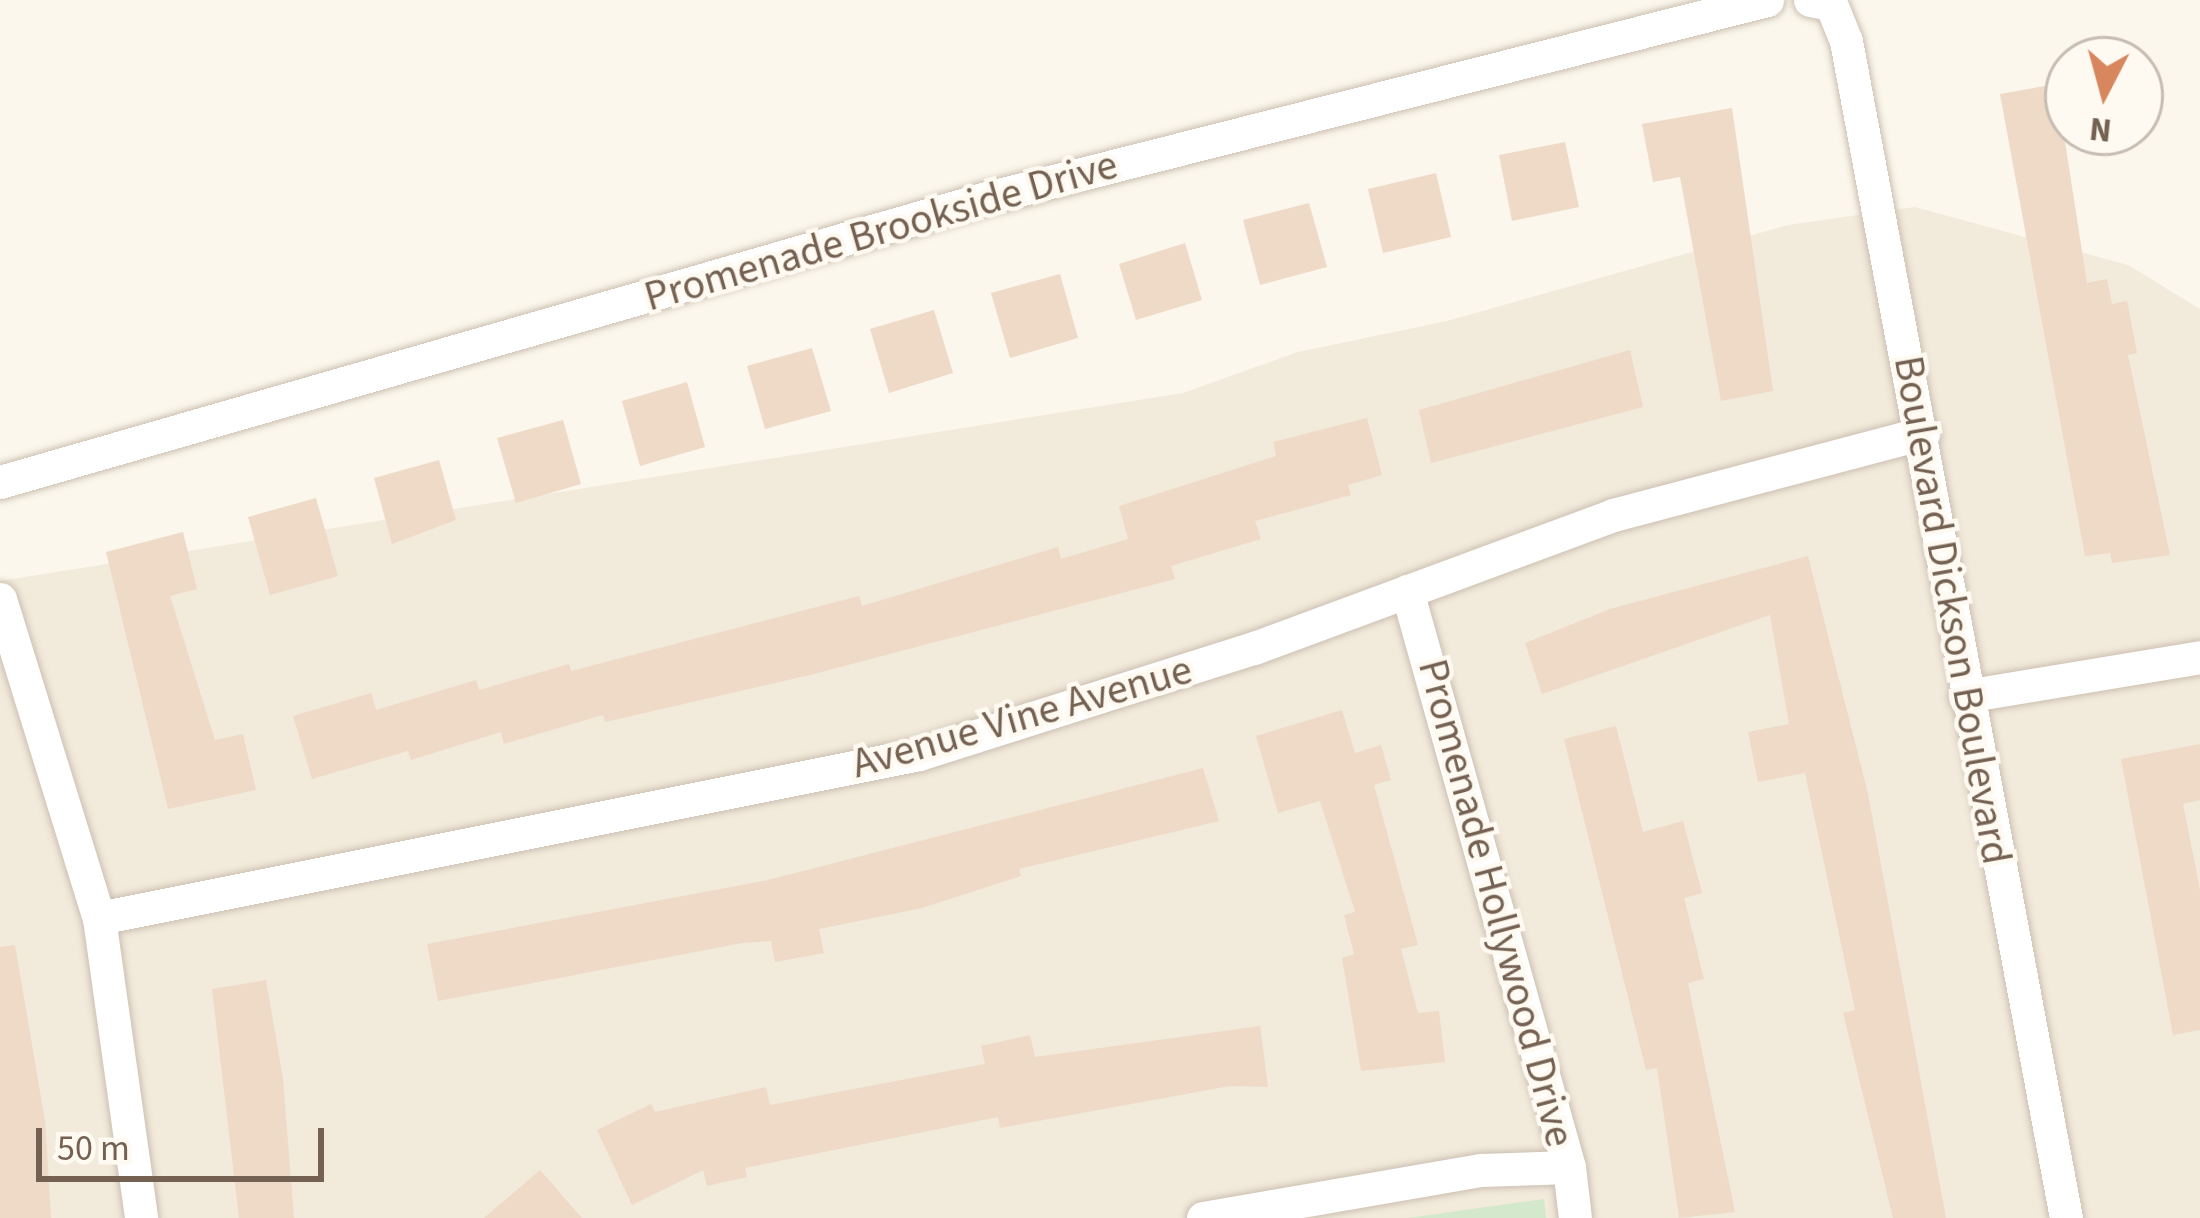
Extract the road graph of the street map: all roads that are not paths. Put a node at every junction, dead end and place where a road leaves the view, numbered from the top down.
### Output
1 (1766, 0) edge
2 (1821, 2) edge
3 (1923, 433) junction
4 (0, 482) edge
5 (1407, 591) junction
6 (0, 599) edge
7 (2200, 657) edge
8 (1965, 696) junction
9 (99, 918) junction
10 (1569, 1167) junction
11 (142, 1218) edge
12 (1203, 1218) edge
13 (1575, 1218) edge
14 (2066, 1218) edge

1 - 4 street, Promenade Brookside Drive
2 - 3 street, Boulevard Dickson Boulevard
3 - 5 street, Avenue Vine Avenue
3 - 8 street, Boulevard Dickson Boulevard
5 - 9 street, Avenue Vine Avenue
5 - 10 street, Promenade Hollywood Drive
6 - 9 street
7 - 8 street
8 - 14 street, Boulevard Dickson Boulevard
9 - 11 street
10 - 12 street
10 - 13 street, Promenade Hollywood Drive

